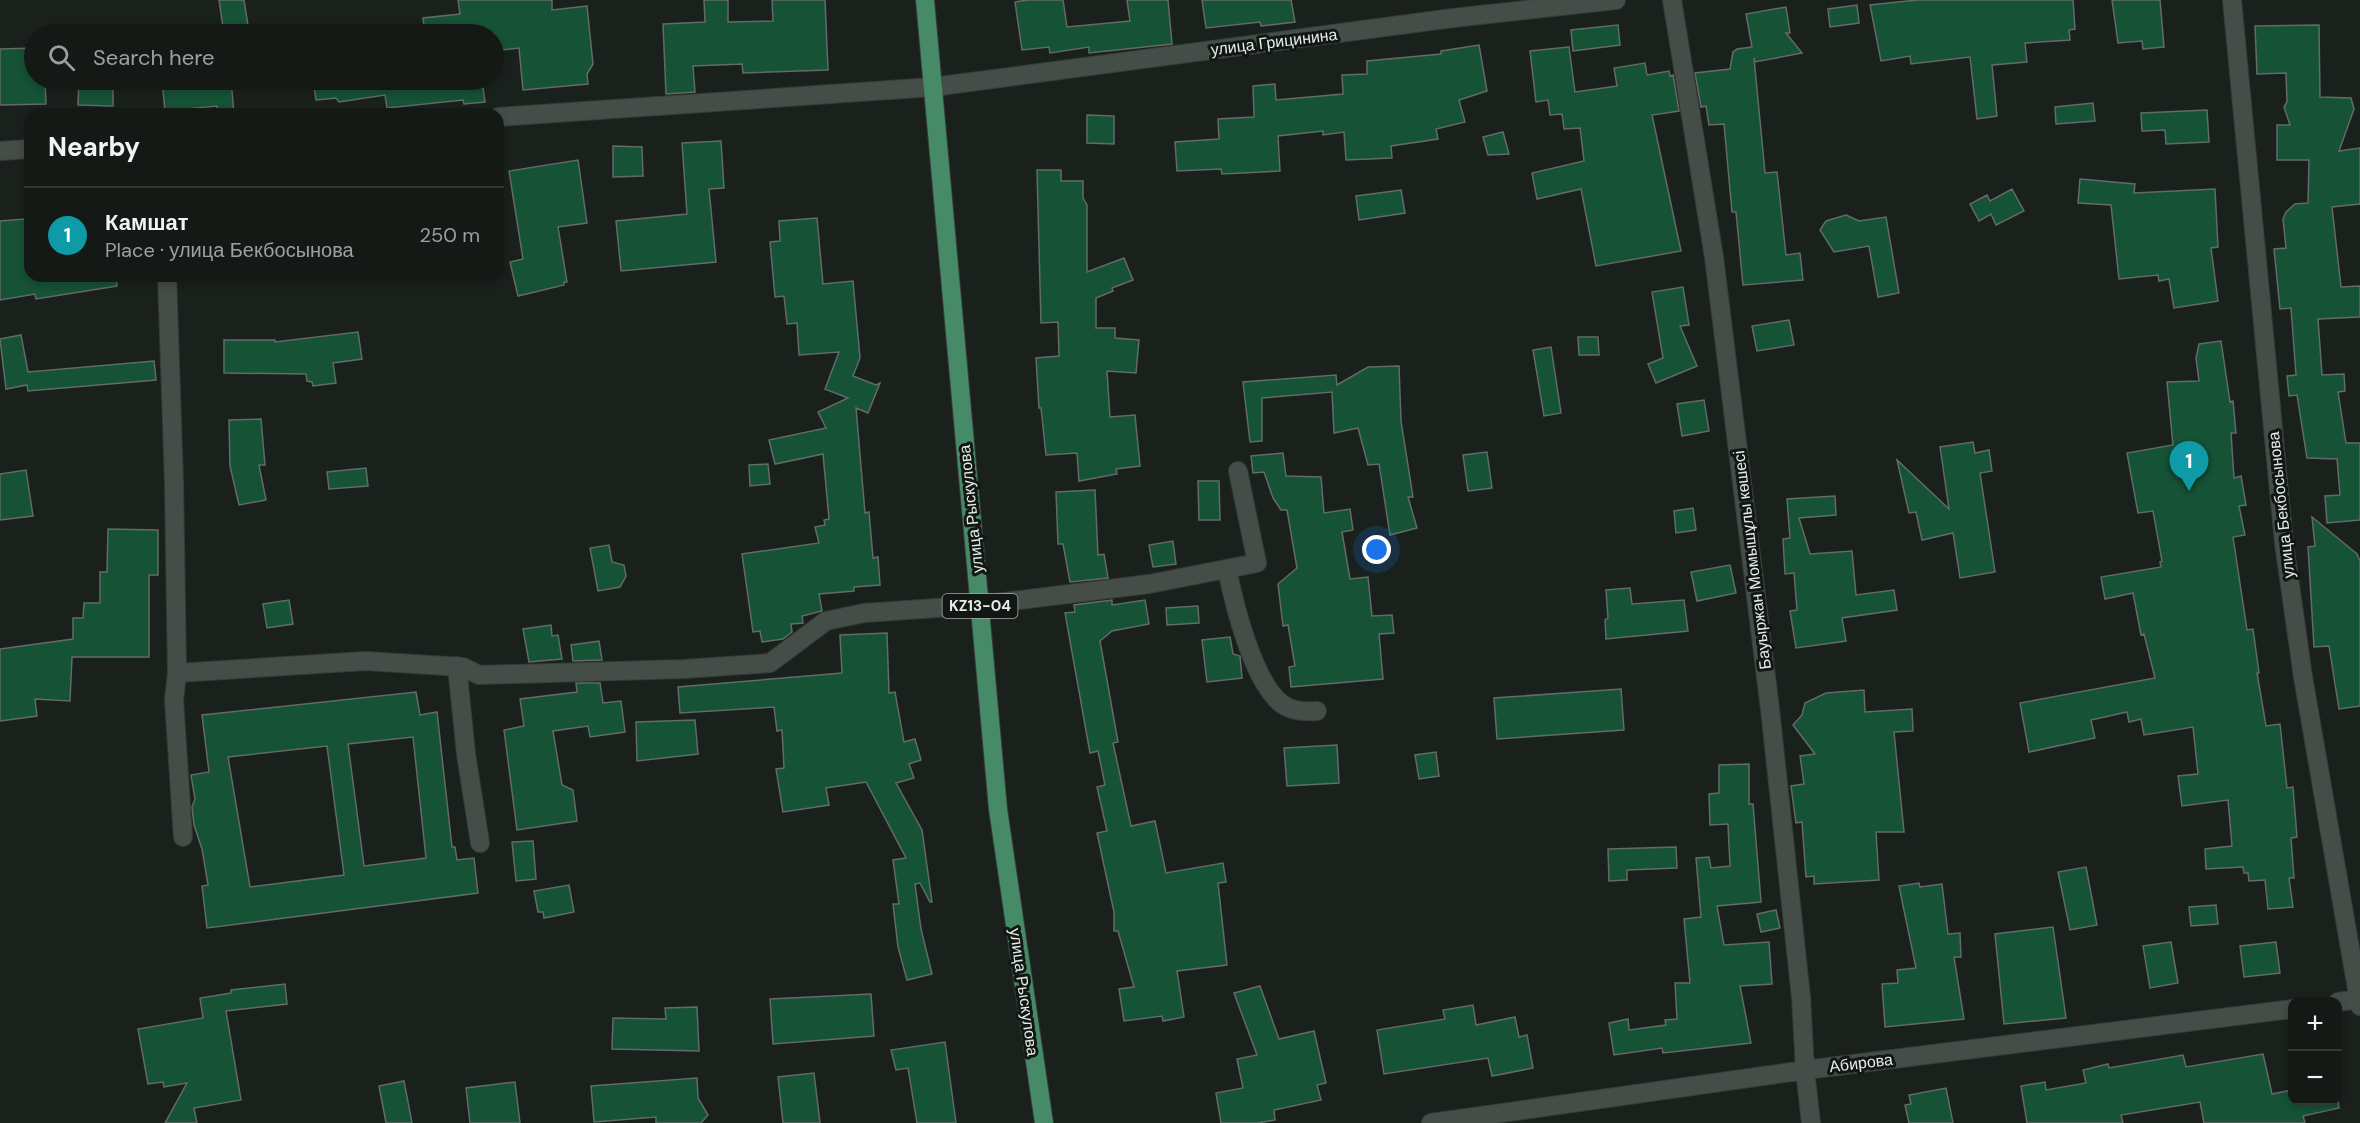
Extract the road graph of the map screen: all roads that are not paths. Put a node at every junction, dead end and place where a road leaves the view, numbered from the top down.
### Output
1 (925, 0) edge
2 (1616, 0) edge
3 (1672, 0) edge
4 (2232, 0) edge
5 (1591, 1) edge
6 (933, 87) junction
7 (504, 117) edge
8 (24, 149) edge
9 (0, 151) edge
10 (167, 282) edge
11 (1238, 471) dead end
12 (1227, 569) junction
13 (980, 605) junction
14 (457, 666) junction
15 (177, 673) junction
16 (1317, 711) dead end
17 (183, 837) dead end
18 (480, 843) dead end
19 (2342, 1002) edge
20 (2359, 1002) edge
21 (2288, 1010) edge
22 (1805, 1070) junction
23 (1044, 1123) edge
24 (1431, 1123) edge
25 (1811, 1123) edge

1 - 6 main road, улица Рыскулова / KZ13-04
2 - 5 street, улица Грицинина
3 - 22 street, Бауыржан Момышұлы көшесі
4 - 20 street, улица Бекбосынова
5 - 6 street, улица Грицинина
6 - 7 street, улица Грицинина
6 - 13 main road, улица Рыскулова / KZ13-04
8 - 9 street
10 - 15 street
11 - 12 street
12 - 13 street
12 - 16 street
13 - 14 street
13 - 23 main road, улица Рыскулова / KZ13-04
14 - 15 street
14 - 18 street
15 - 17 street
19 - 20 street
21 - 22 street, Абирова
22 - 24 street, Абирова
22 - 25 street, Бауыржан Момышұлы көшесі

